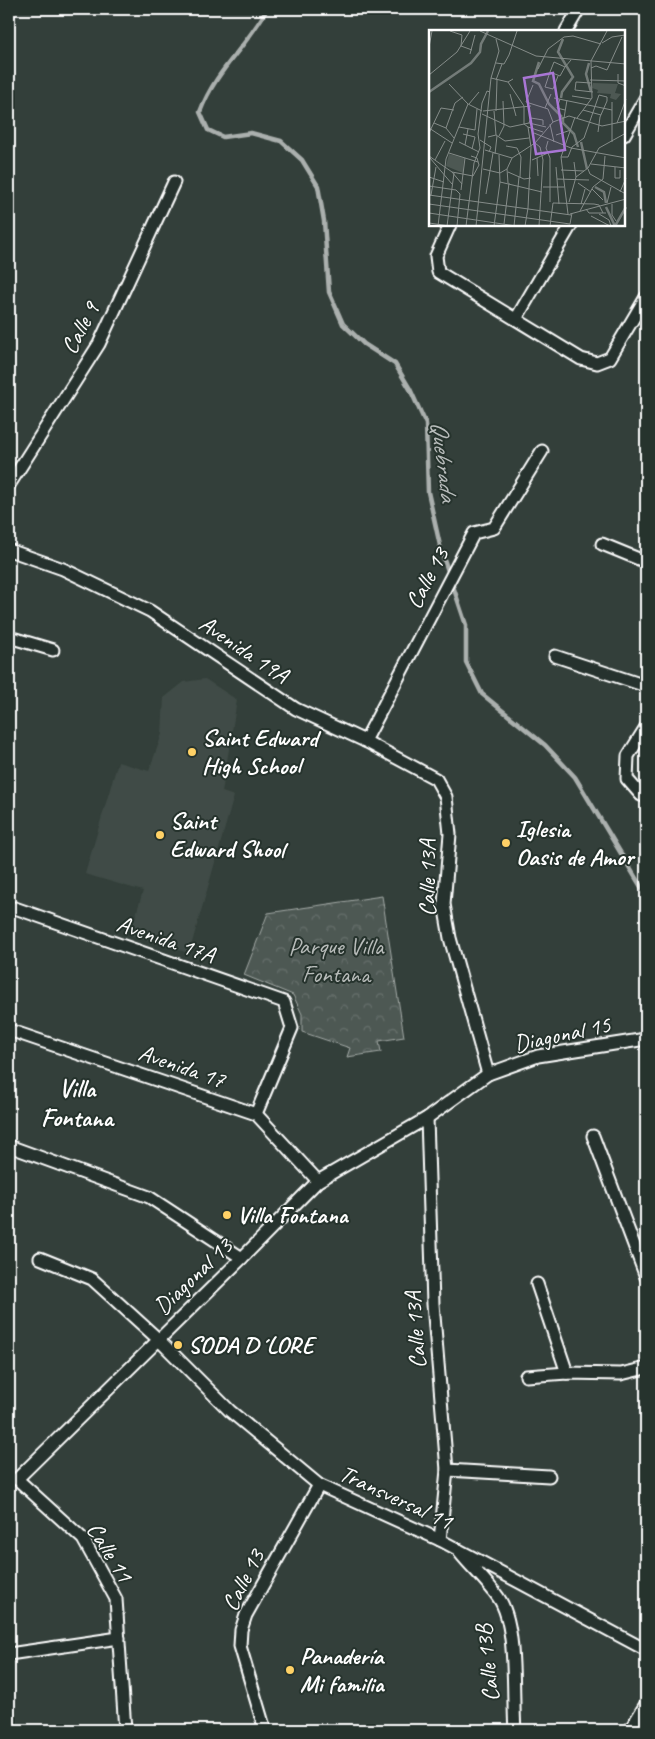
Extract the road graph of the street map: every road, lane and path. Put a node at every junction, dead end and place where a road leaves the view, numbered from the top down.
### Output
1 (579, 9) edge
2 (567, 30) edge
3 (646, 97) edge
4 (625, 133) edge
5 (174, 182) dead end
6 (450, 226) edge
7 (570, 226) edge
8 (646, 297) edge
9 (516, 319) junction
10 (542, 451) dead end
11 (9, 485) edge
12 (602, 544) dead end
13 (9, 550) edge
14 (646, 562) edge
15 (9, 637) edge
16 (53, 650) dead end
17 (555, 656) dead end
18 (646, 686) edge
19 (646, 727) edge
20 (365, 741) junction
21 (446, 797) joint
22 (646, 797) edge
23 (9, 910) edge
24 (9, 1030) edge
25 (646, 1039) edge
26 (488, 1074) junction
27 (256, 1114) junction
28 (427, 1118) junction
29 (593, 1136) dead end
30 (9, 1146) edge
31 (318, 1181) junction
32 (40, 1258) dead end
33 (242, 1258) junction
34 (646, 1277) edge
35 (537, 1284) dead end
36 (158, 1339) junction
37 (646, 1368) edge
38 (567, 1373) junction
39 (526, 1376) dead end
40 (447, 1470) junction
41 (549, 1476) dead end
42 (13, 1479) edge
43 (319, 1485) junction
44 (440, 1540) junction
45 (456, 1548) junction
46 (119, 1638) junction
47 (646, 1650) edge
48 (9, 1654) edge
49 (646, 1704) edge
50 (125, 1730) edge
51 (265, 1730) edge
52 (515, 1730) edge
53 (630, 1730) edge

1 - 2 street
3 - 4 street
5 - 11 street, Calle 9
6 - 9 street
7 - 9 street
8 - 9 street
10 - 20 street, Calle 13
12 - 14 street
13 - 20 street, Avenida 19A
15 - 16 street
17 - 18 street
19 - 22 street
20 - 21 street, Avenida 19A
21 - 26 street, Calle 13A
23 - 27 street, Avenida 17A
24 - 27 street, Avenida 17
25 - 26 street, Diagonal 15
26 - 28 street, Diagonal 13
27 - 31 street, Avenida 17
28 - 31 street, Diagonal 13
28 - 40 street, Calle 13A
29 - 34 street
30 - 33 street
31 - 33 street, Diagonal 13
32 - 36 street, Transversal 11
33 - 36 street, Diagonal 13
35 - 38 street
36 - 42 street, Diagonal 13
36 - 43 street, Transversal 11
37 - 38 street
38 - 39 street
40 - 41 street
40 - 44 street, Calle 13A
42 - 46 street, Calle 11
43 - 44 street, Transversal 11
43 - 51 street, Calle 13
44 - 45 street, Transversal 11
45 - 47 street, Transversal 11
45 - 52 street, Calle 13B
46 - 48 street
46 - 50 street, Calle 11
49 - 53 street

